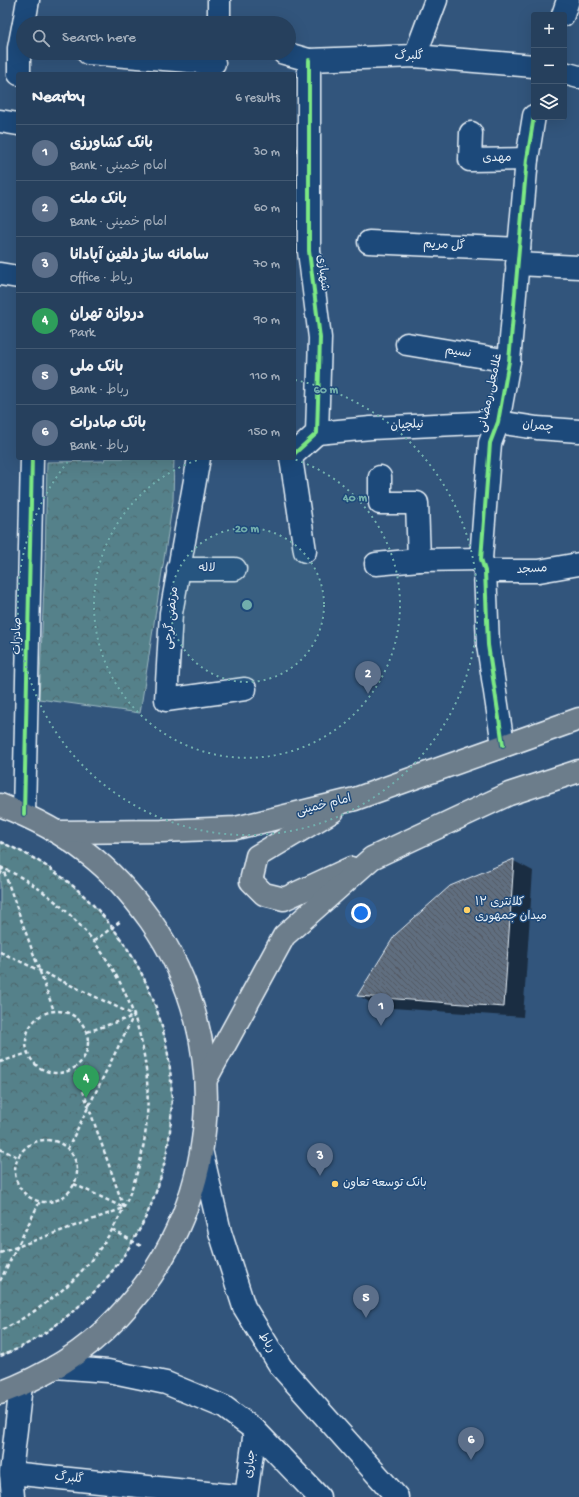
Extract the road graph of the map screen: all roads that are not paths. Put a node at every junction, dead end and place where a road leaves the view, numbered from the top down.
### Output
1 (28, 0) edge
2 (219, 0) edge
3 (436, 0) edge
4 (568, 0) edge
5 (564, 12) edge
6 (25, 16) edge
7 (219, 16) edge
8 (296, 56) edge
9 (415, 56) junction
10 (20, 60) edge
11 (177, 60) edge
12 (309, 60) junction
13 (215, 63) edge
14 (531, 66) edge
15 (19, 72) edge
16 (567, 74) edge
17 (579, 77) edge
18 (533, 120) edge
19 (0, 121) edge
20 (16, 124) edge
21 (471, 133) dead end
22 (526, 159) junction
23 (369, 242) dead end
24 (518, 257) junction
25 (579, 267) edge
26 (0, 274) edge
27 (16, 277) edge
28 (407, 344) dead end
29 (509, 361) junction
30 (498, 422) junction
31 (579, 431) edge
32 (317, 433) junction
33 (296, 452) edge
34 (32, 460) edge
35 (199, 460) edge
36 (291, 460) edge
37 (380, 477) dead end
38 (305, 552) dead end
39 (419, 560) junction
40 (376, 564) dead end
41 (579, 564) edge
42 (483, 565) junction
43 (178, 569) junction
44 (235, 569) dead end
45 (245, 689) dead end
46 (579, 719) edge
47 (502, 745) junction
48 (579, 771) edge
49 (355, 799) junction
50 (0, 805) edge
51 (24, 814) junction
52 (57, 832) junction
53 (372, 858) junction
54 (206, 1078) junction
55 (202, 1154) junction
56 (55, 1367) junction
57 (21, 1385) junction
58 (0, 1393) edge
59 (255, 1430) junction
60 (11, 1473) junction
61 (13, 1497) edge
62 (246, 1497) edge
63 (319, 1497) edge
64 (397, 1497) edge

1 - 6 street
2 - 7 street
3 - 9 street
4 - 5 street
8 - 12 street, گلبرگ
9 - 12 street, گلبرگ
9 - 14 street, گلبرگ
10 - 15 street
11 - 13 street
12 - 32 street, شهبازی
16 - 17 street
18 - 22 street, غلامعلی رمضانی
19 - 20 street
21 - 22 street, مهدی
22 - 24 street, غلامعلی رمضانی
23 - 24 street, گل مریم
24 - 25 street, گل مریم
24 - 29 street, غلامعلی رمضانی
26 - 27 street
28 - 29 street, نسیم
29 - 30 street, غلامعلی رمضانی
30 - 31 street, چمران
30 - 32 street, نیلچیان
30 - 42 street, غلامعلی رمضانی
32 - 33 street
34 - 51 street, صادرات
35 - 43 street, مرتضی گرجی
36 - 38 street
37 - 39 street
39 - 40 street, مسجد
39 - 42 street, مسجد
41 - 42 street, مسجد
42 - 47 street, غلامعلی رمضانی
43 - 44 street, لاله
43 - 45 street, مرتضی گرجی
46 - 47 main road, امام خمینی
47 - 49 main road, امام خمینی
48 - 53 main road
49 - 52 main road, امام خمینی
49 - 53 main road
50 - 51 main road
51 - 52 main road
52 - 54 main road
53 - 54 main road
54 - 55 main road
55 - 56 main road
55 - 64 street, رباط
56 - 57 main road
56 - 59 street
57 - 58 main road
57 - 60 street
59 - 62 street, جباری
59 - 63 street
60 - 61 street
60 - 62 street, گلبرگ

